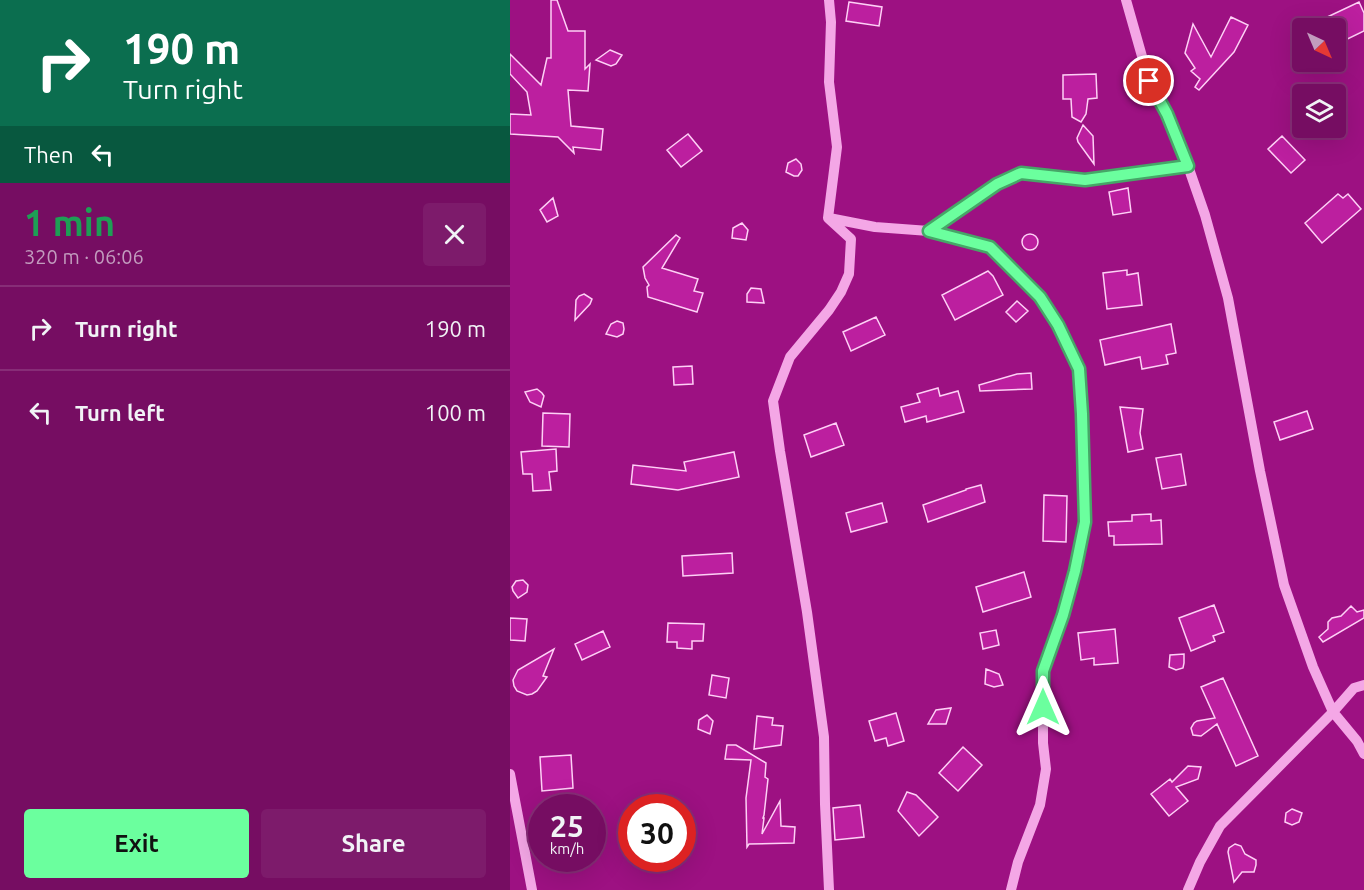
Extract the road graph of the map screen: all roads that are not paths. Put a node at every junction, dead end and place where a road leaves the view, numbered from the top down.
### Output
1 (829, 0) edge
2 (1126, 0) edge
3 (1188, 166) junction
4 (828, 218) junction
5 (929, 231) junction
6 (1364, 685) edge
7 (1333, 712) junction
8 (1364, 754) edge
9 (510, 774) edge
10 (532, 890) edge
11 (829, 890) edge
12 (1011, 890) edge
13 (1188, 890) edge

1 - 4 street
2 - 3 street
3 - 5 street
3 - 7 street
4 - 5 street
4 - 11 street
5 - 12 street
6 - 7 street
7 - 8 street
7 - 13 street
9 - 10 street

